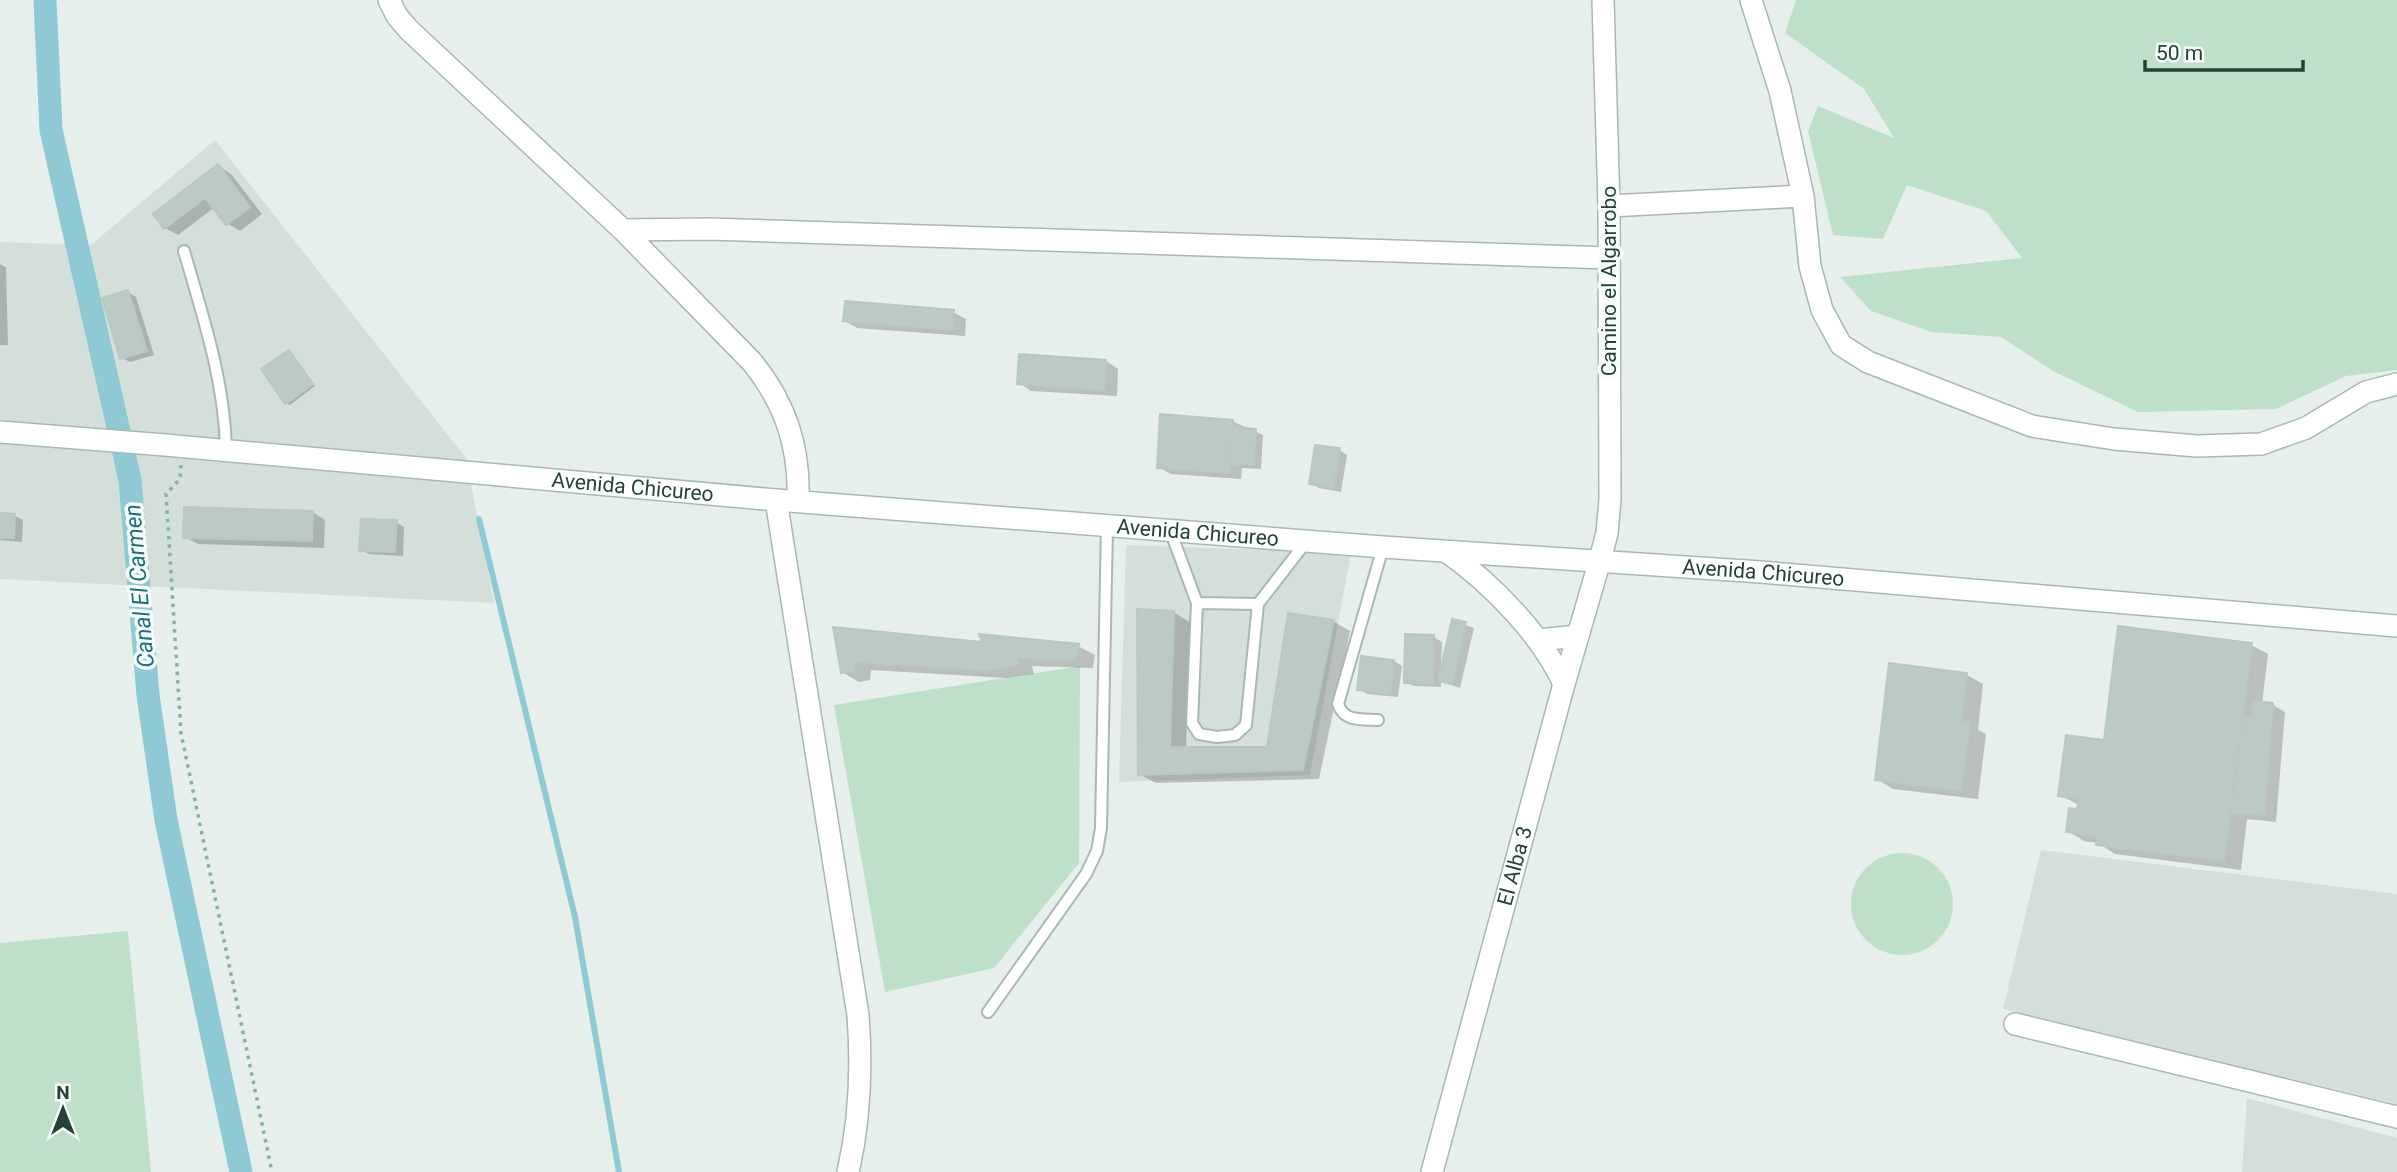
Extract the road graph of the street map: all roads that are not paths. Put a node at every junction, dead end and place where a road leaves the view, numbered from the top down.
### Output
1 (389, 0) edge
2 (1603, 0) edge
3 (1751, 0) edge
4 (1803, 196) junction
5 (1609, 206) junction
6 (623, 230) junction
7 (184, 251) dead end
8 (1609, 258) junction
9 (2397, 384) edge
10 (0, 432) edge
11 (226, 451) junction
12 (776, 500) junction
13 (798, 502) junction
14 (1107, 526) junction
15 (1170, 530) junction
16 (1307, 541) junction
17 (1384, 547) junction
18 (1447, 552) junction
19 (1600, 560) junction
20 (1197, 603) junction
21 (1258, 604) junction
22 (2397, 626) edge
23 (1578, 636) junction
24 (1538, 640) junction
25 (1564, 684) junction
26 (1378, 720) dead end
27 (988, 1012) dead end
28 (2015, 1024) dead end
29 (2397, 1117) edge
30 (848, 1172) edge
31 (1432, 1172) edge

1 - 6 street
2 - 5 street, Camino el Algarrobo
3 - 4 street
4 - 5 street
4 - 9 street
5 - 8 street, Camino el Algarrobo
6 - 8 street
6 - 13 street
7 - 11 lane
8 - 19 street, Camino el Algarrobo
10 - 11 street, Avenida Chicureo
11 - 12 street, Avenida Chicureo
12 - 13 street, Avenida Chicureo
12 - 30 street
13 - 14 street, Avenida Chicureo
14 - 15 street, Avenida Chicureo
14 - 27 lane
15 - 16 street, Avenida Chicureo
15 - 20 lane
16 - 17 street, Avenida Chicureo
16 - 21 lane
17 - 18 street, Avenida Chicureo
17 - 26 lane
18 - 19 street, Avenida Chicureo
18 - 24 street
19 - 22 street, Avenida Chicureo
19 - 23 street, El Alba 3
20 - 21 lane
20 - 21 lane
23 - 24 street
23 - 25 street, El Alba 3
24 - 25 street
25 - 31 street, El Alba 3
28 - 29 street

